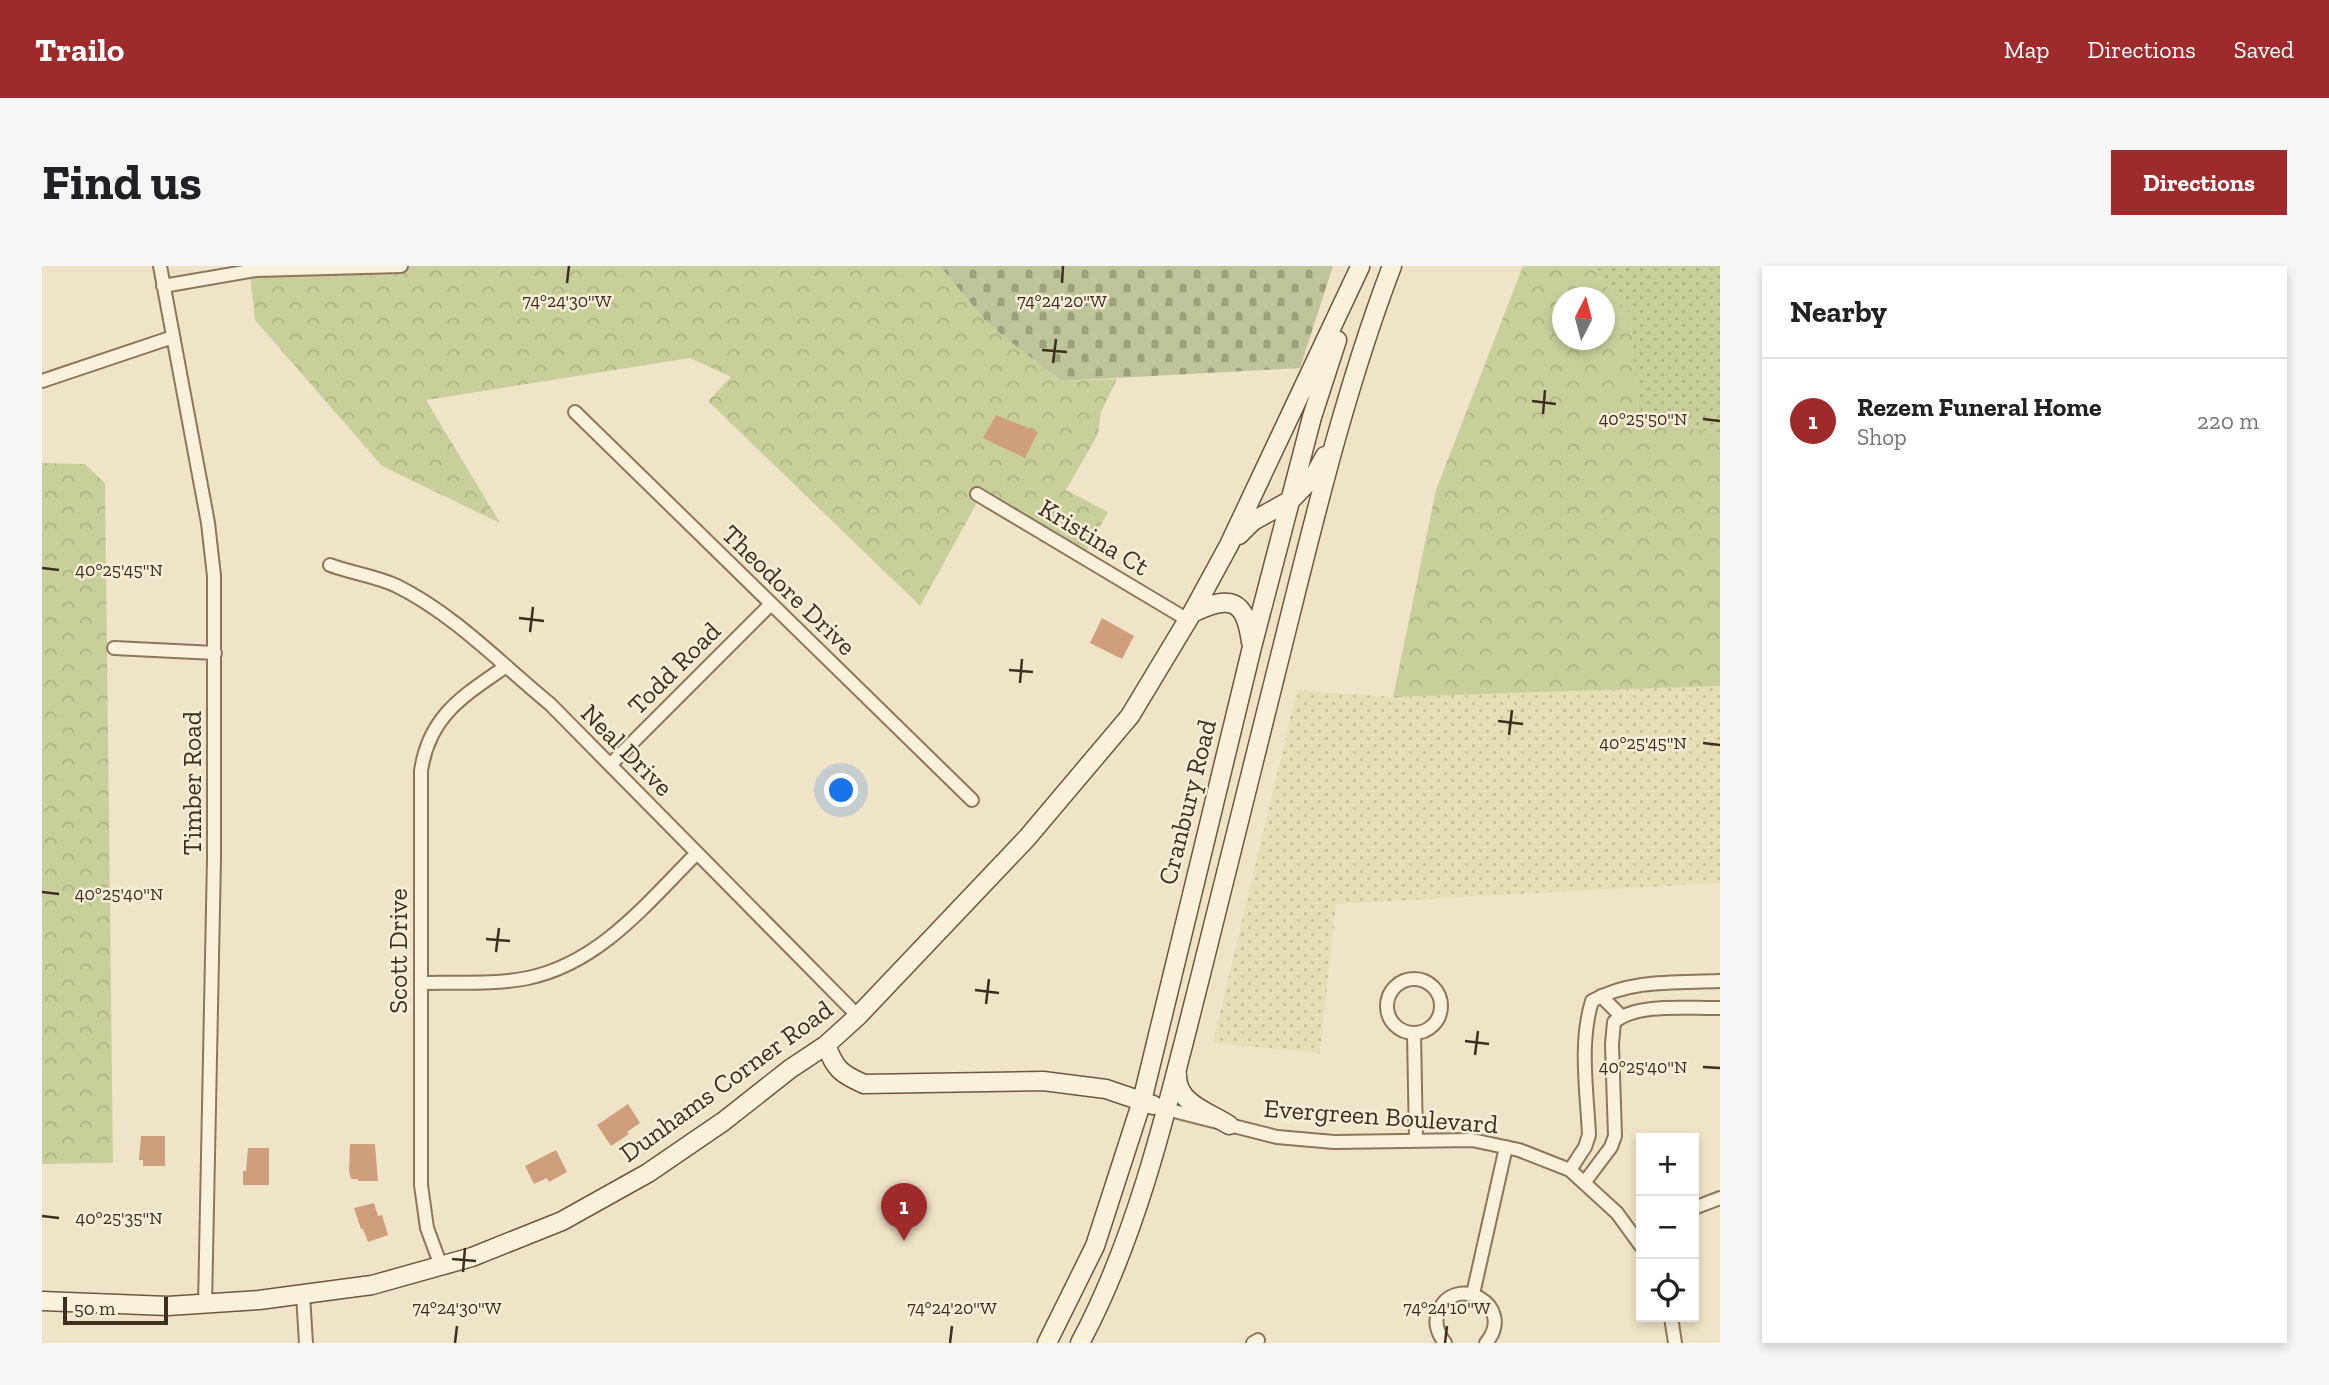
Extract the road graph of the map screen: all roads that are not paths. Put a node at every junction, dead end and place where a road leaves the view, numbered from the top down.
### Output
1 (160, 266) edge
2 (401, 266) edge
3 (1361, 266) edge
4 (1392, 266) edge
5 (163, 286) junction
6 (173, 337) junction
7 (42, 381) edge
8 (575, 411) dead end
9 (1335, 437) junction
10 (977, 494) dead end
11 (1291, 500) junction
12 (1229, 545) junction
13 (330, 565) dead end
14 (771, 604) junction
15 (1190, 616) junction
16 (1252, 646) junction
17 (114, 648) dead end
18 (215, 653) junction
19 (505, 667) junction
20 (610, 765) junction
21 (972, 800) dead end
22 (697, 853) junction
23 (1720, 981) edge
24 (421, 983) junction
25 (1601, 996) junction
26 (1720, 1008) edge
27 (858, 1016) junction
28 (1621, 1016) junction
29 (1414, 1034) junction
30 (827, 1045) junction
31 (1177, 1067) junction
32 (1142, 1101) junction
33 (1167, 1109) junction
34 (1229, 1125) junction
35 (1416, 1140) junction
36 (1506, 1147) junction
37 (1570, 1170) junction
38 (1584, 1183) junction
39 (1720, 1198) edge
40 (1699, 1206) edge
41 (1636, 1236) edge
42 (441, 1266) junction
43 (1473, 1294) junction
44 (303, 1295) junction
45 (42, 1301) edge
46 (205, 1305) junction
47 (1672, 1322) edge
48 (306, 1343) edge
49 (1047, 1343) edge
50 (1080, 1343) edge
51 (1445, 1343) edge
52 (1486, 1343) edge
53 (1675, 1343) edge

1 - 5 street, Timber Road
2 - 5 street
3 - 11 main road, Cranbury Road
3 - 12 main road
4 - 9 main road, Cranbury Road
5 - 6 street, Timber Road
6 - 7 street
6 - 18 street, Timber Road
8 - 14 street, Theodore Drive
9 - 11 main road
9 - 31 main road, Cranbury Road
10 - 15 street, Kristina Ct
11 - 12 main road
11 - 16 main road, Cranbury Road
12 - 15 main road, Dunhams Corner Road
13 - 19 street, Neal Drive
14 - 20 street, Todd Road
14 - 21 street, Theodore Drive
15 - 16 main road
15 - 27 main road, Dunhams Corner Road
16 - 32 main road, Cranbury Road
17 - 18 street
18 - 46 street, Timber Road
19 - 20 street, Neal Drive
19 - 24 street, Scott Drive
20 - 22 street, Neal Drive
22 - 24 street
22 - 27 street, Neal Drive
23 - 25 street
24 - 42 street, Scott Drive
25 - 28 street
25 - 37 street
26 - 28 street
27 - 30 main road, Dunhams Corner Road
28 - 38 street
29 - 29 street
29 - 35 street
30 - 32 main road
30 - 42 main road, Dunhams Corner Road
31 - 33 main road, Cranbury Road
31 - 34 main road
32 - 33 main road
32 - 49 main road, Cranbury Road
33 - 34 street, Evergreen Boulevard
33 - 50 main road, Cranbury Road
34 - 35 street, Evergreen Boulevard
35 - 36 street, Evergreen Boulevard
36 - 37 street, Evergreen Boulevard
36 - 43 street
37 - 38 street, Evergreen Boulevard
38 - 41 street, Evergreen Boulevard
39 - 40 street
42 - 44 main road, Dunhams Corner Road
43 - 51 street
43 - 52 street
44 - 46 main road, Dunhams Corner Road
44 - 48 street
45 - 46 main road, Dunhams Corner Road
47 - 53 street

